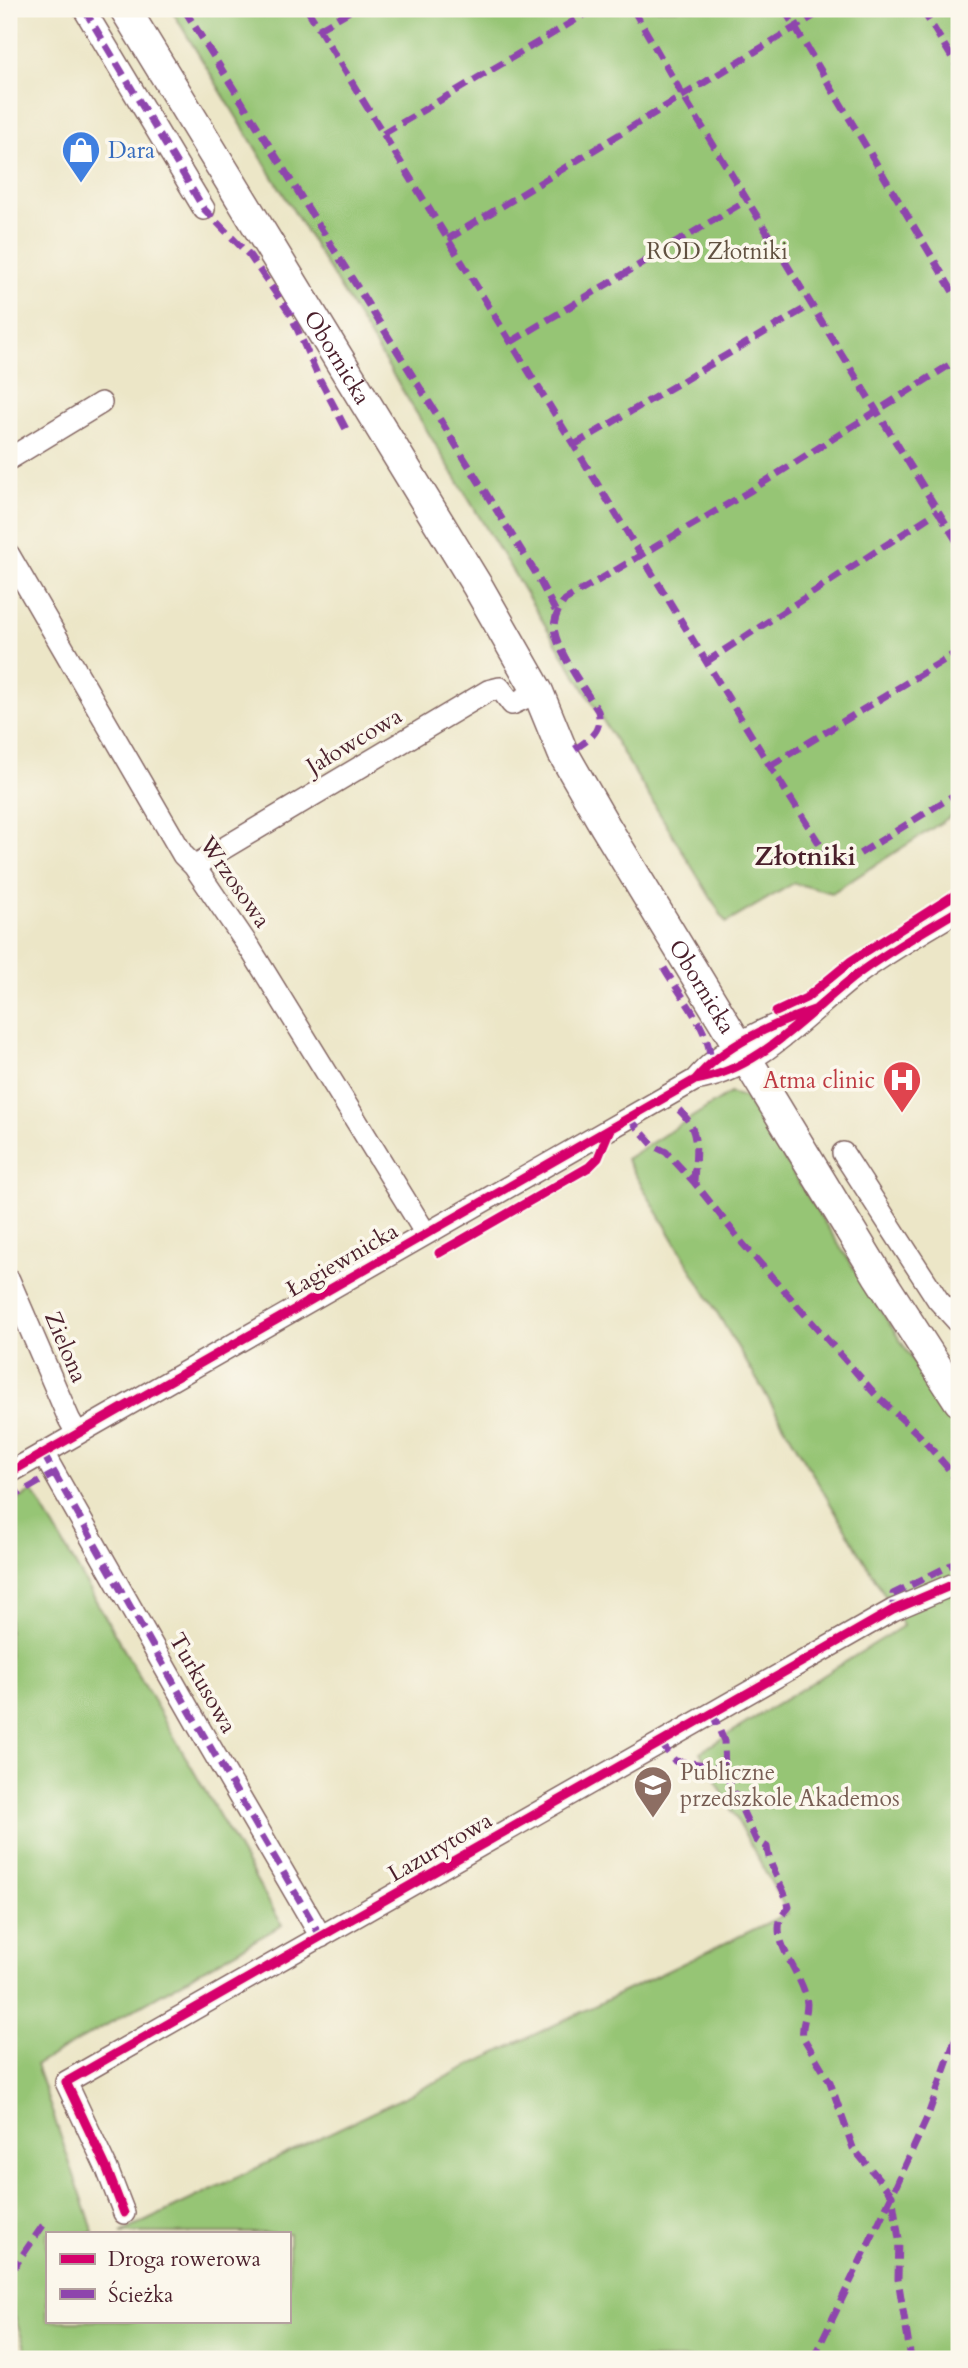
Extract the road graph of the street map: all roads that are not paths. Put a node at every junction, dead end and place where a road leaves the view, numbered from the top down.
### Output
1 (85, 9) edge
2 (125, 9) edge
3 (204, 209) dead end
4 (101, 403) dead end
5 (9, 459) edge
6 (9, 555) edge
7 (542, 700) junction
8 (194, 866) junction
9 (959, 910) edge
10 (750, 1048) junction
11 (843, 1153) dead end
12 (426, 1234) junction
13 (9, 1280) edge
14 (959, 1323) edge
15 (959, 1376) edge
16 (959, 1401) edge
17 (77, 1433) junction
18 (43, 1453) junction
19 (9, 1473) edge
20 (959, 1582) edge
21 (321, 1937) junction
22 (124, 2213) dead end

1 - 3 street
2 - 7 main road, Obornicka
4 - 5 street
6 - 8 street, Wrzosowa
7 - 8 street, Jałowcowa
7 - 10 main road, Obornicka
8 - 12 street, Wrzosowa
9 - 10 street, Łagiewnicka
10 - 12 street, Łagiewnicka
10 - 15 main road, Obornicka
10 - 16 main road, Obornicka
11 - 14 street
12 - 17 street, Łagiewnicka
13 - 17 street, Zielona
17 - 18 street, Łagiewnicka
18 - 19 street, Łagiewnicka
18 - 21 street, Turkusowa
20 - 21 street, Lazurytowa
21 - 22 street, Lazurytowa

